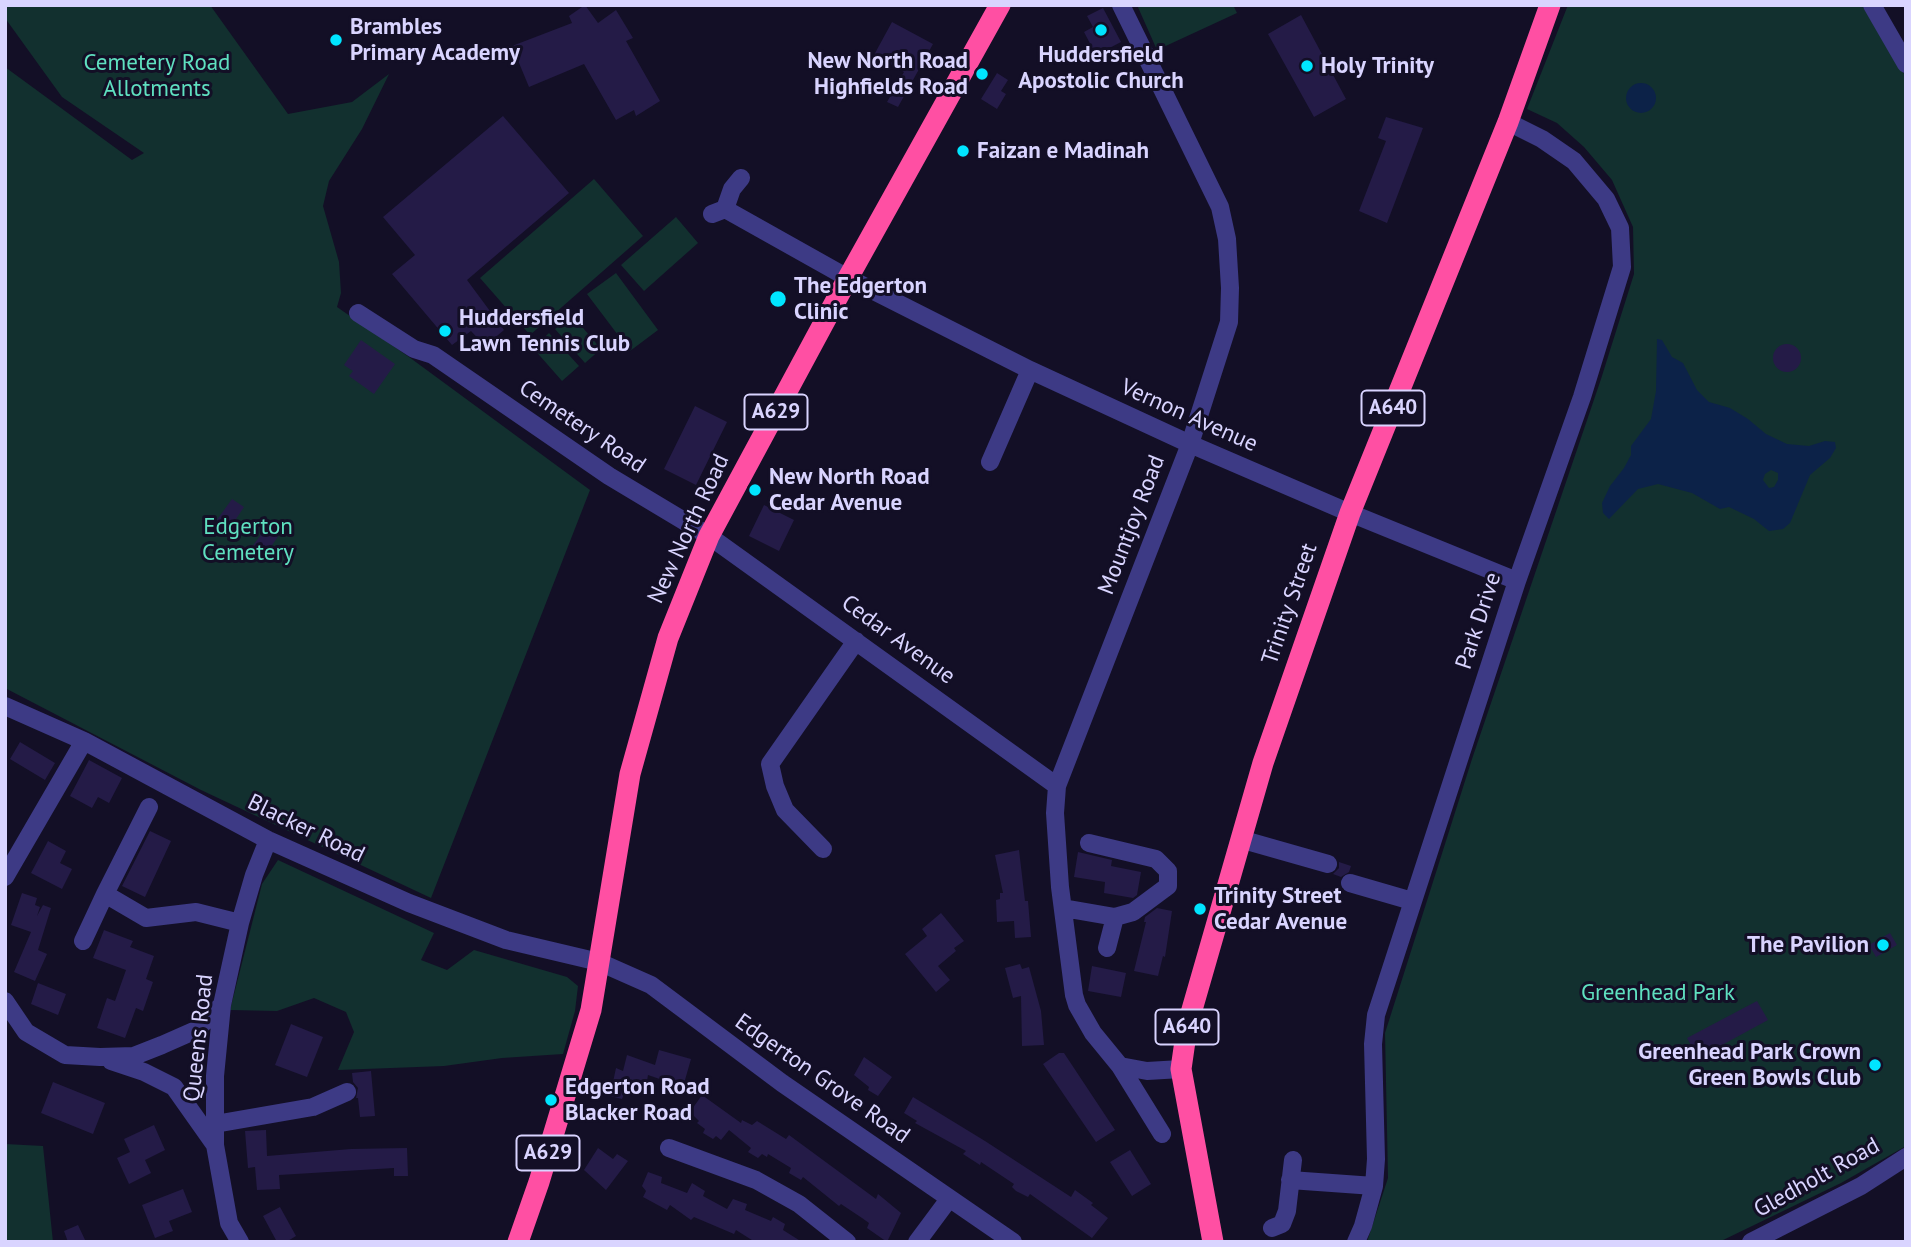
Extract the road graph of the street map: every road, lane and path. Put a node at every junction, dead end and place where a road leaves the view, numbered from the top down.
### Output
1 (1000, 5) edge
2 (1121, 5) edge
3 (1550, 5) edge
4 (1872, 5) edge
5 (1906, 64) edge
6 (1508, 122) junction
7 (741, 178) dead end
8 (848, 278) junction
9 (358, 313) dead end
10 (1030, 370) junction
11 (1189, 444) junction
12 (990, 462) dead end
13 (1350, 513) junction
14 (709, 536) junction
15 (1517, 581) junction
16 (856, 641) junction
17 (5, 706) edge
18 (84, 741) junction
19 (1057, 786) junction
20 (149, 807) dead end
21 (1240, 839) junction
22 (268, 840) junction
23 (1089, 843) dead end
24 (823, 849) dead end
25 (1328, 864) dead end
26 (5, 877) edge
27 (1350, 883) dead end
28 (105, 894) junction
29 (1412, 901) junction
30 (1063, 908) junction
31 (1115, 917) junction
32 (240, 923) junction
33 (83, 941) dead end
34 (1107, 948) dead end
35 (600, 962) junction
36 (5, 1002) edge
37 (222, 1005) junction
38 (5, 1029) edge
39 (26, 1032) junction
40 (100, 1057) junction
41 (1120, 1066) junction
42 (1181, 1069) junction
43 (347, 1092) dead end
44 (215, 1124) junction
45 (1161, 1134) dead end
46 (215, 1145) junction
47 (668, 1148) dead end
48 (1906, 1157) edge
49 (1293, 1160) dead end
50 (1290, 1180) junction
51 (1374, 1186) junction
52 (949, 1199) junction
53 (1272, 1228) dead end
54 (240, 1242) edge
55 (518, 1242) edge
56 (847, 1242) edge
57 (917, 1242) edge
58 (1013, 1242) edge
59 (1213, 1242) edge
60 (1356, 1242) edge
61 (1751, 1242) edge

1 - 8 highway, New North Road / A629
2 - 11 street, Mountjoy Road
3 - 6 highway, Trinity Street / A640
4 - 5 street
6 - 13 highway, Trinity Street / A640
6 - 15 street, Park Drive
7 - 8 street, Vernon Avenue
8 - 10 street, Vernon Avenue
8 - 14 highway, New North Road / A629
9 - 14 street, Cemetery Road
10 - 11 street, Vernon Avenue
10 - 12 street
11 - 13 street, Vernon Avenue
11 - 19 street, Mountjoy Road
13 - 15 street, Vernon Avenue
13 - 21 highway, Trinity Street / A640
14 - 16 street, Cedar Avenue
14 - 35 highway, New North Road / A629
15 - 29 street, Park Drive
16 - 19 street, Cedar Avenue
16 - 24 street
17 - 18 street, Blacker Road
18 - 22 street, Blacker Road
18 - 26 street
19 - 30 street, Mountjoy Road
20 - 28 street
21 - 25 street
21 - 42 highway, Trinity Street / A640
22 - 32 street, Queens Road
22 - 35 street, Blacker Road
23 - 31 street
27 - 29 street
28 - 32 street
28 - 33 street
29 - 51 street, Park Drive
30 - 31 street
30 - 41 street, Mountjoy Road
31 - 34 street
32 - 37 street, Queens Road
35 - 52 street, Edgerton Grove Road
35 - 55 highway, A629
36 - 39 street
37 - 40 street
37 - 44 street, Queens Road
38 - 39 street
39 - 40 street
40 - 46 street
41 - 42 street
41 - 45 street, Mountjoy Road
42 - 59 highway, Trinity Street / A640
43 - 44 street
44 - 46 street, Queens Road
46 - 54 street, Queens Road
47 - 56 street
48 - 61 street, Gledholt Road
49 - 50 street
50 - 51 street
50 - 53 street
51 - 60 street, Park Drive
52 - 57 street
52 - 58 street, Edgerton Grove Road

